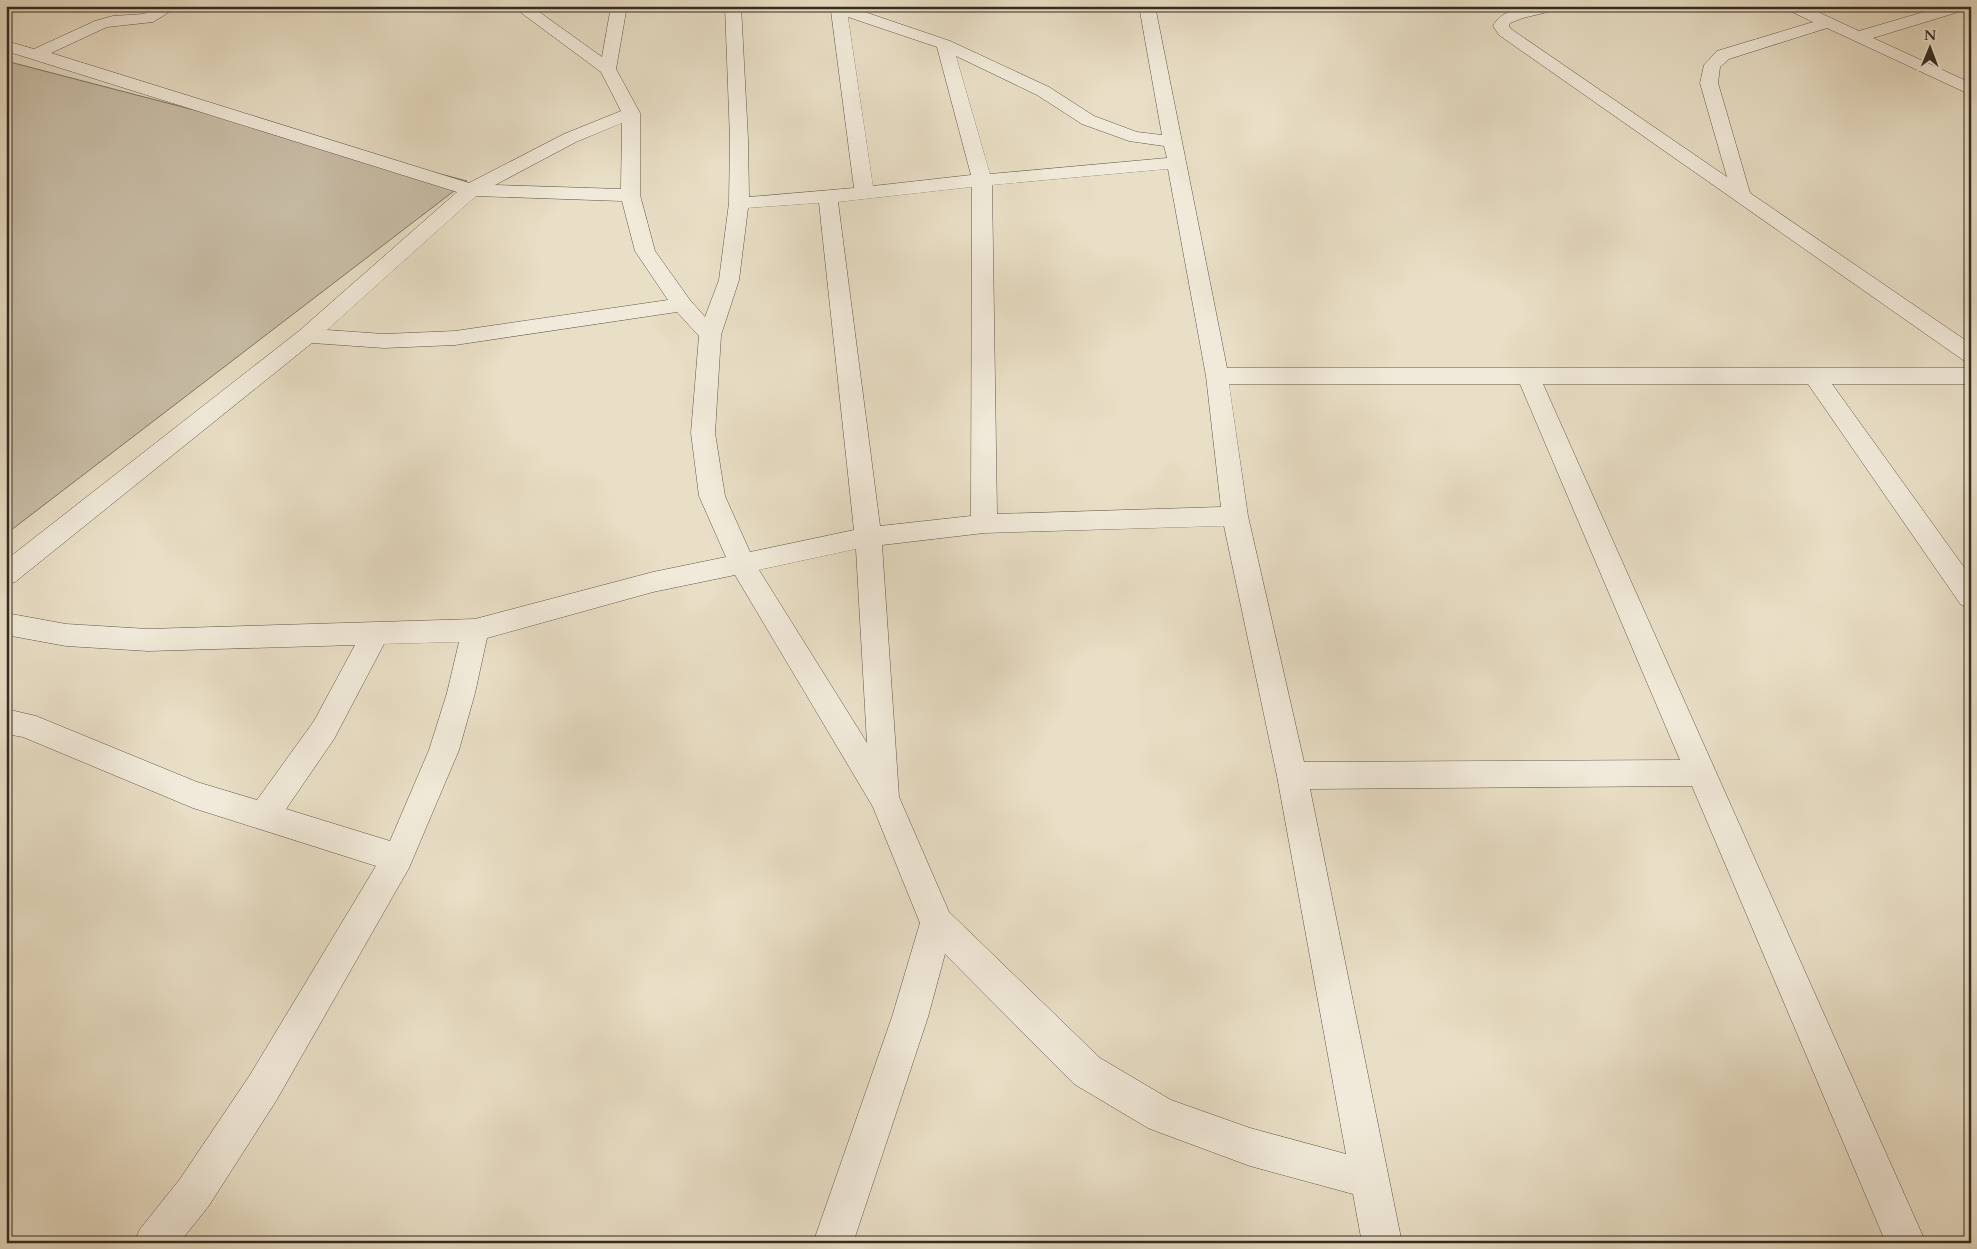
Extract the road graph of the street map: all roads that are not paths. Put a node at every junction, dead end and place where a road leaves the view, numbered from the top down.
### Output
1 (171, 6) edge
2 (520, 6) edge
3 (619, 6) edge
4 (733, 6) edge
5 (1080, 6) edge
6 (1118, 6) edge
7 (1146, 6) edge
8 (1554, 6) edge
9 (1792, 6) edge
10 (1962, 6) edge
11 (835, 8) edge
12 (1827, 23) junction
13 (1858, 37) junction
14 (944, 44) junction
15 (6, 46) edge
16 (36, 54) junction
17 (608, 69) junction
18 (1971, 90) edge
19 (631, 113) junction
20 (1174, 153) junction
21 (982, 180) junction
22 (471, 190) junction
23 (864, 191) junction
24 (630, 195) junction
25 (828, 196) junction
26 (1742, 197) junction
27 (739, 203) junction
28 (682, 304) junction
29 (710, 335) junction
30 (307, 336) junction
31 (1971, 355) edge
32 (1217, 376) junction
33 (1528, 376) junction
34 (1815, 376) junction
35 (1971, 376) edge
36 (1235, 516) junction
37 (984, 524) junction
38 (868, 536) junction
39 (742, 564) junction
40 (6, 575) edge
41 (1971, 598) edge
42 (6, 624) edge
43 (475, 630) junction
44 (376, 632) junction
45 (6, 721) edge
46 (1701, 772) junction
47 (1292, 776) junction
48 (885, 800) junction
49 (263, 816) junction
50 (398, 858) junction
51 (938, 923) junction
52 (1372, 1180) junction
53 (154, 1243) edge
54 (833, 1243) edge
55 (1382, 1243) edge
56 (1906, 1243) edge

1 - 16 street
2 - 17 street
3 - 17 street
4 - 27 street
5 - 6 street
7 - 20 street
8 - 26 street
9 - 12 street
10 - 13 street
11 - 14 street
11 - 23 street
12 - 13 street
12 - 26 street
13 - 18 street
14 - 20 street
14 - 21 street
15 - 16 street
16 - 22 street
17 - 19 street
19 - 22 street
19 - 24 street
20 - 21 street
20 - 32 street
21 - 23 street
21 - 37 street
22 - 24 street
22 - 30 street
23 - 25 street
24 - 28 street
25 - 27 street
25 - 38 street
26 - 31 street
27 - 29 street
28 - 29 street
28 - 30 street
29 - 39 street
30 - 40 street
32 - 33 street
32 - 36 street
33 - 34 street
33 - 46 street
34 - 35 street
34 - 41 street
36 - 37 street
36 - 47 street
37 - 38 street
38 - 39 street
38 - 48 street
39 - 43 street
39 - 48 street
42 - 44 street
43 - 44 street
43 - 50 street
44 - 49 street
45 - 49 street
46 - 47 street
46 - 56 street
47 - 52 street
48 - 51 street
49 - 50 street
50 - 53 street
51 - 52 street
51 - 54 street
52 - 55 street

